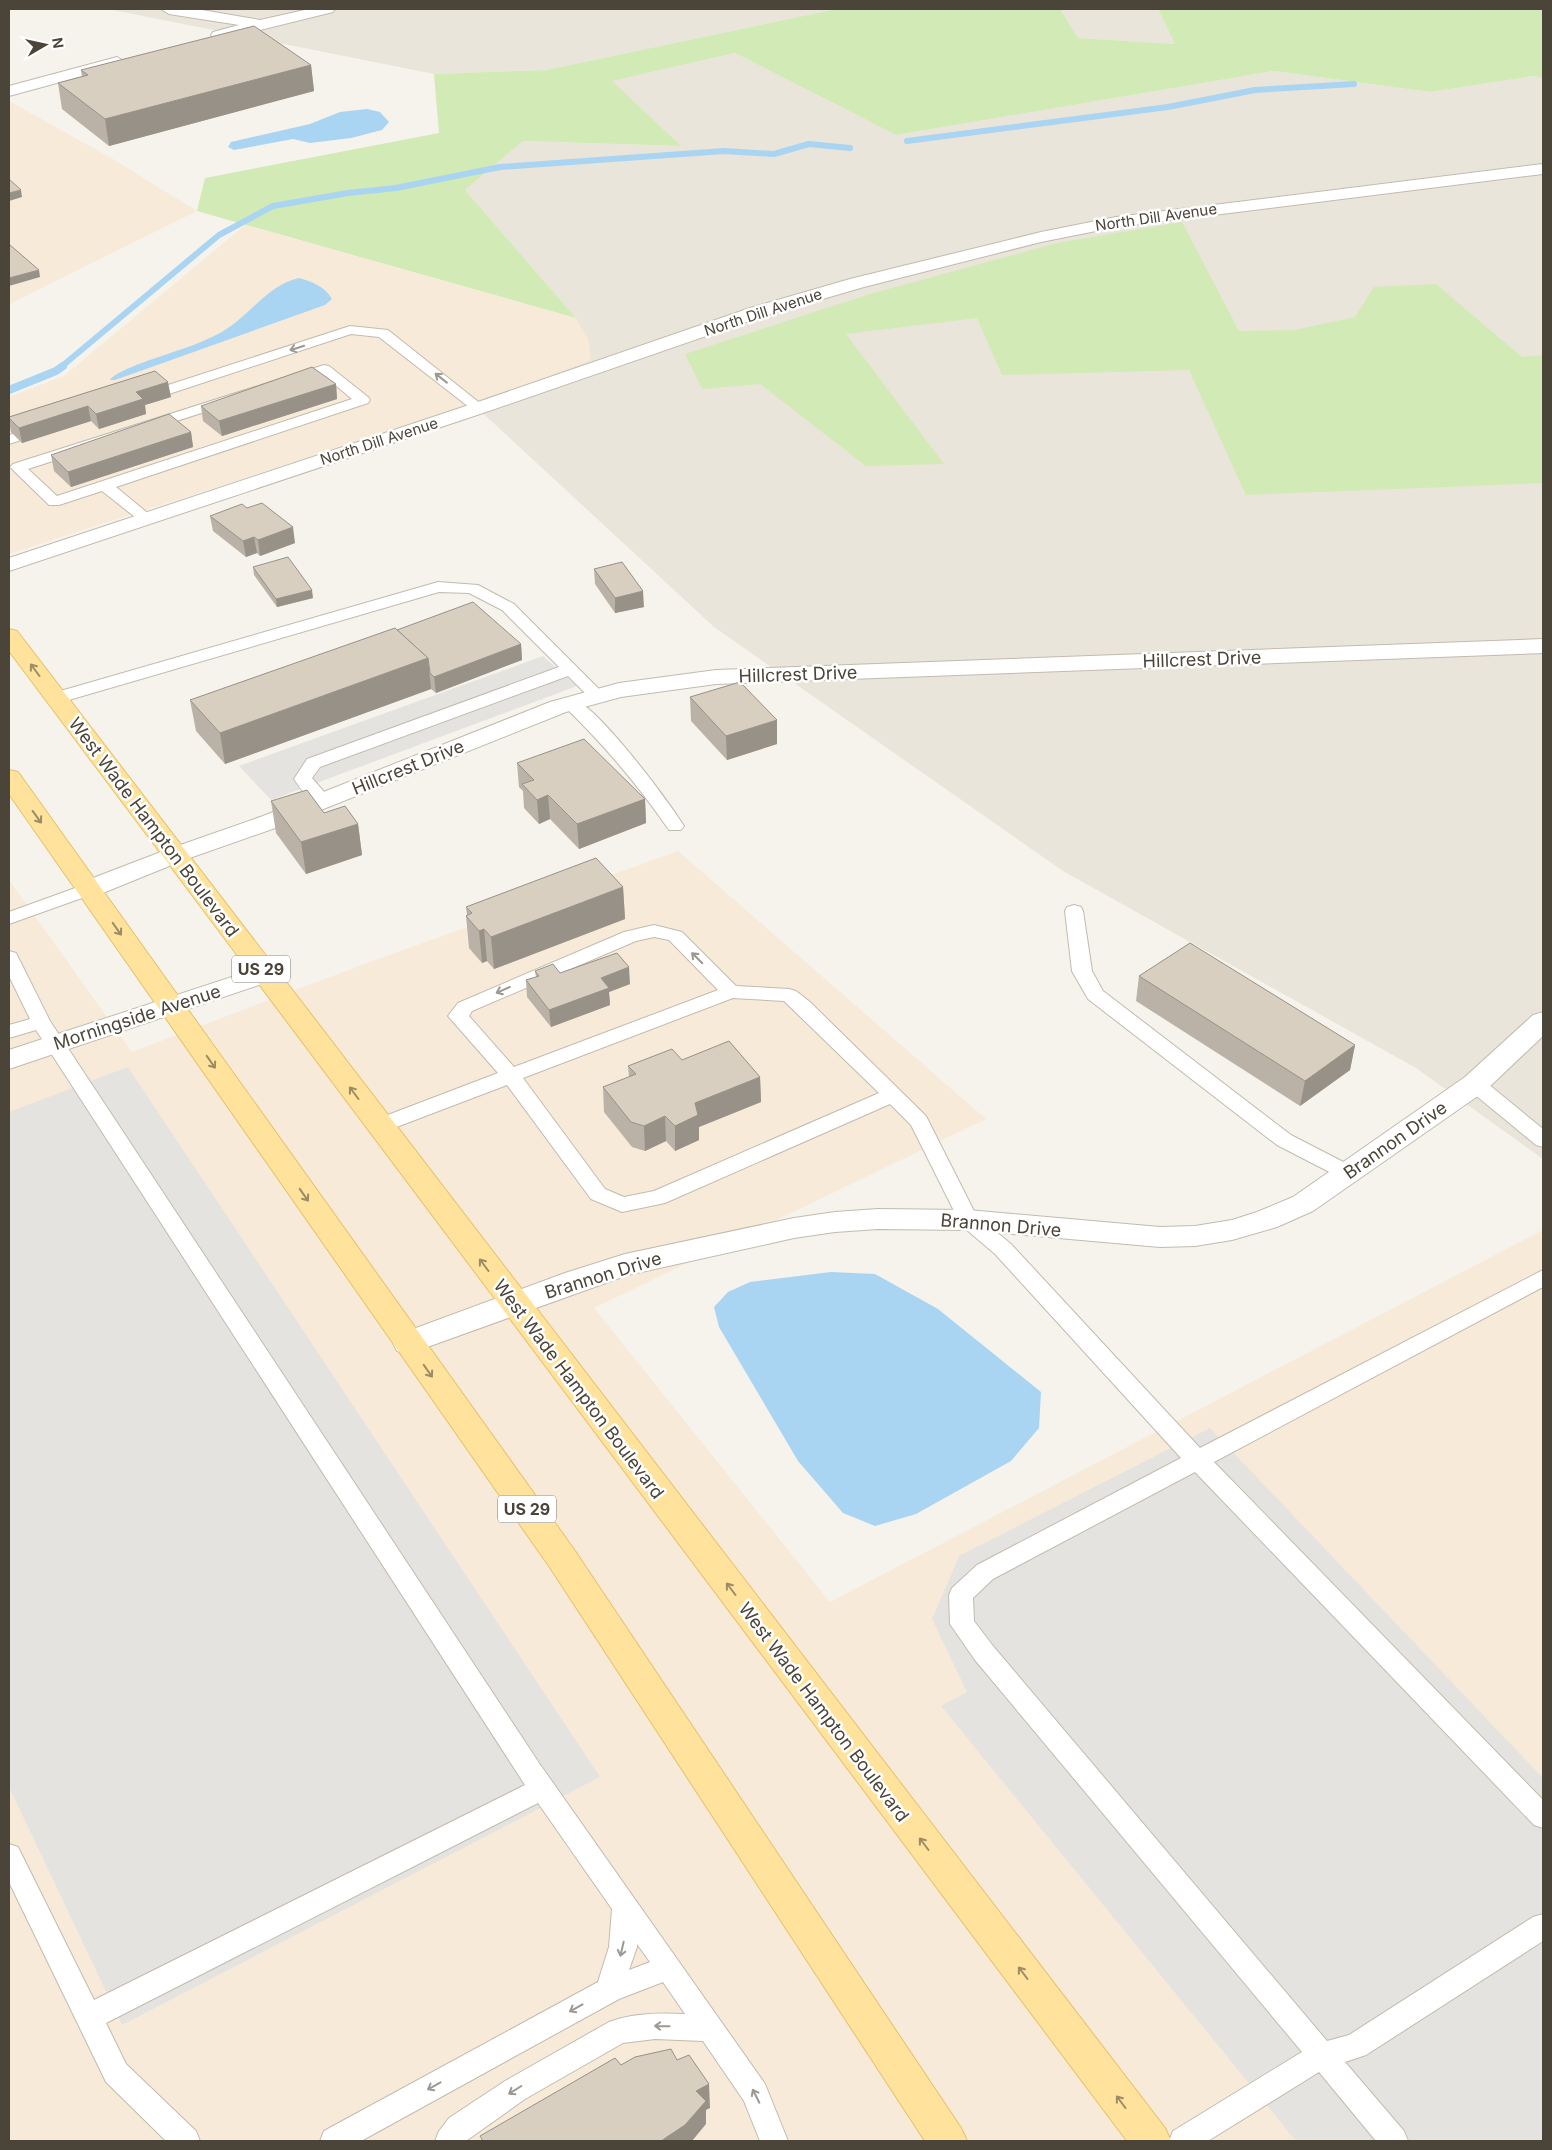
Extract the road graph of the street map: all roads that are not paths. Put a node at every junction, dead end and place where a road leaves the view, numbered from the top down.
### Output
1 (170, 9) edge
2 (327, 9) edge
3 (263, 24) junction
4 (208, 38) edge
5 (133, 58) edge
6 (9, 90) edge
7 (1543, 169) edge
8 (164, 392) edge
9 (479, 408) junction
10 (14, 463) edge
11 (104, 485) junction
12 (145, 518) junction
13 (9, 565) edge
14 (9, 636) edge
15 (1543, 646) edge
16 (570, 669) junction
17 (597, 695) junction
18 (56, 698) junction
19 (571, 703) junction
20 (12, 788) edge
21 (323, 800) junction
22 (675, 826) dead end
23 (175, 855) junction
24 (89, 889) junction
25 (1074, 911) dead end
26 (9, 918) edge
27 (9, 957) edge
28 (265, 974) junction
29 (731, 992) junction
30 (171, 1006) junction
31 (1543, 1021) edge
32 (9, 1032) edge
33 (48, 1033) junction
34 (9, 1060) edge
35 (511, 1076) junction
36 (1475, 1084) junction
37 (893, 1095) junction
38 (379, 1126) junction
39 (1543, 1140) edge
40 (1348, 1173) junction
41 (968, 1220) junction
42 (1543, 1278) edge
43 (514, 1303) junction
44 (408, 1342) junction
45 (1198, 1461) junction
46 (542, 1789) junction
47 (1543, 1817) edge
48 (9, 1855) edge
49 (626, 1907) junction
50 (1543, 1926) edge
51 (669, 1967) junction
52 (609, 1990) junction
53 (89, 2017) junction
54 (710, 2028) junction
55 (1322, 2055) junction
56 (186, 2141) edge
57 (334, 2141) edge
58 (449, 2141) edge
59 (774, 2141) edge
60 (947, 2141) edge
61 (1151, 2141) edge
62 (1183, 2141) edge
63 (1394, 2141) edge

1 - 3 street
2 - 3 street
3 - 4 street
5 - 6 street
7 - 9 street, North Dill Avenue
9 -> 8 lane
9 - 12 street, North Dill Avenue
10 - 11 lane
10 - 11 lane
11 - 12 lane
12 - 13 street, North Dill Avenue
18 -> 14 main road, West Wade Hampton Boulevard / US 29
15 - 17 street, Hillcrest Drive
16 - 17 lane
16 - 18 lane
16 - 21 lane
17 - 19 street, Hillcrest Drive
18 - 23 main road, West Wade Hampton Boulevard / US 29
19 - 21 street, Hillcrest Drive
19 - 22 lane
20 -> 24 main road, US 29
21 - 23 street, Hillcrest Drive
23 - 24 street, Hillcrest Drive
23 - 28 main road, West Wade Hampton Boulevard / US 29
24 - 26 lane
24 -> 30 main road, US 29
25 - 40 lane
27 - 33 lane
28 - 30 street, Morningside Avenue
38 -> 28 main road, West Wade Hampton Boulevard / US 29
29 - 35 lane
29 -> 35 lane
29 - 37 lane
30 - 33 street, Morningside Avenue
30 -> 44 main road, US 29
31 - 36 street, Brannon Drive
32 - 33 lane
33 - 34 street, Morningside Avenue
33 - 46 lane
35 - 37 lane
35 - 38 lane
36 - 39 lane
36 - 40 street, Brannon Drive
37 - 41 lane
43 -> 38 main road, West Wade Hampton Boulevard / US 29
40 - 41 street, Brannon Drive
41 - 43 street, Brannon Drive
41 - 45 lane
42 - 45 lane
43 - 44 street, Brannon Drive
61 -> 43 main road, West Wade Hampton Boulevard / US 29
44 -> 60 main road, US 29
45 - 47 lane
45 - 55 lane
46 - 49 lane
46 - 53 lane
48 - 53 lane
49 - 51 lane
49 -> 52 lane
50 - 55 lane
51 - 52 lane
51 - 54 lane
52 -> 57 lane
53 - 56 lane
54 -> 58 lane
59 -> 54 lane
55 - 62 lane
55 - 63 lane

